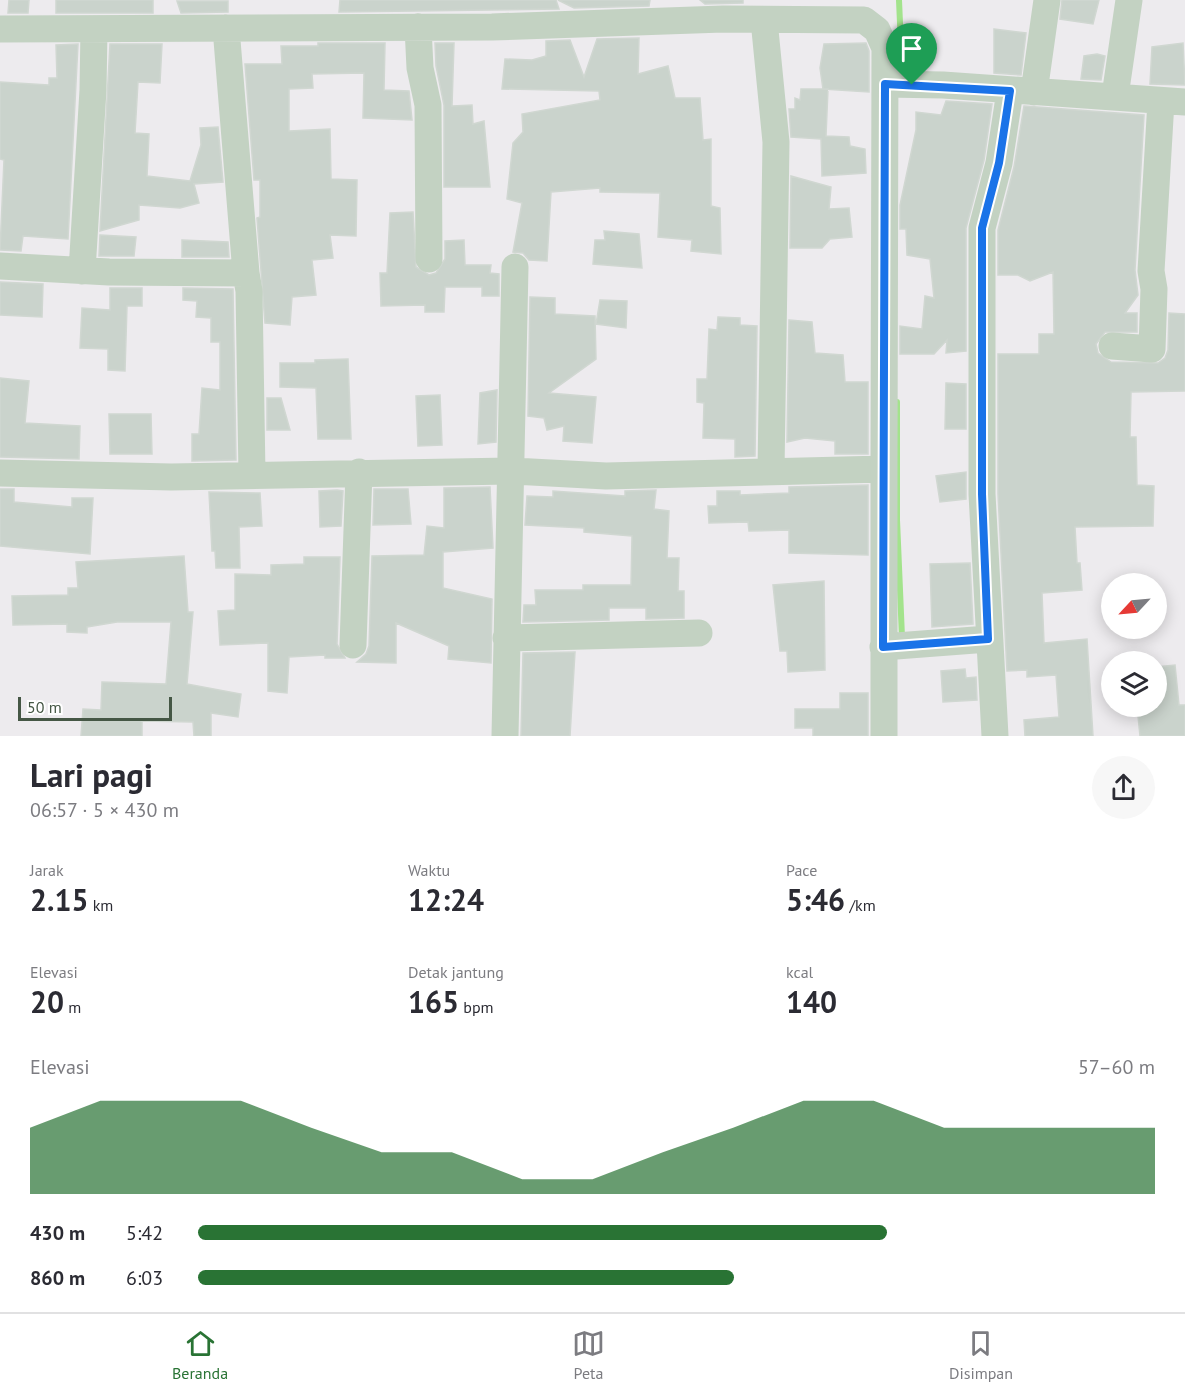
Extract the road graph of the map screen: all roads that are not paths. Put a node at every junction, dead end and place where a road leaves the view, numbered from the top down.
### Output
1 (1047, 0) edge
2 (1129, 0) edge
3 (602, 12) edge
4 (764, 20) junction
5 (418, 27) junction
6 (94, 28) junction
7 (226, 28) junction
8 (0, 29) edge
9 (885, 84) junction
10 (1022, 92) junction
11 (1115, 96) junction
12 (1173, 101) edge
13 (429, 259) dead end
14 (0, 266) edge
15 (515, 267) dead end
16 (82, 270) junction
17 (246, 273) junction
18 (1112, 346) dead end
19 (884, 469) junction
20 (513, 471) junction
21 (771, 471) junction
22 (359, 472) junction
23 (0, 473) edge
24 (252, 475) junction
25 (699, 633) dead end
26 (506, 638) junction
27 (988, 639) junction
28 (354, 645) dead end
29 (887, 647) junction
30 (505, 736) edge
31 (884, 736) edge
32 (995, 736) edge

1 - 10 street
2 - 11 street
3 - 4 street
3 - 5 street
4 - 9 street
4 - 21 street
5 - 7 street
5 - 13 street
6 - 7 street
6 - 8 street
6 - 16 street
7 - 17 street
9 - 10 street
9 - 19 street
10 - 11 street
10 - 27 street
11 - 12 street
12 - 18 street
14 - 16 street
15 - 20 street
16 - 17 street
17 - 24 street
19 - 21 street
19 - 29 street
20 - 21 street
20 - 22 street
20 - 26 street
22 - 24 street
22 - 28 street
23 - 24 street
25 - 26 street
26 - 30 street
27 - 29 street
27 - 32 street
29 - 31 street

